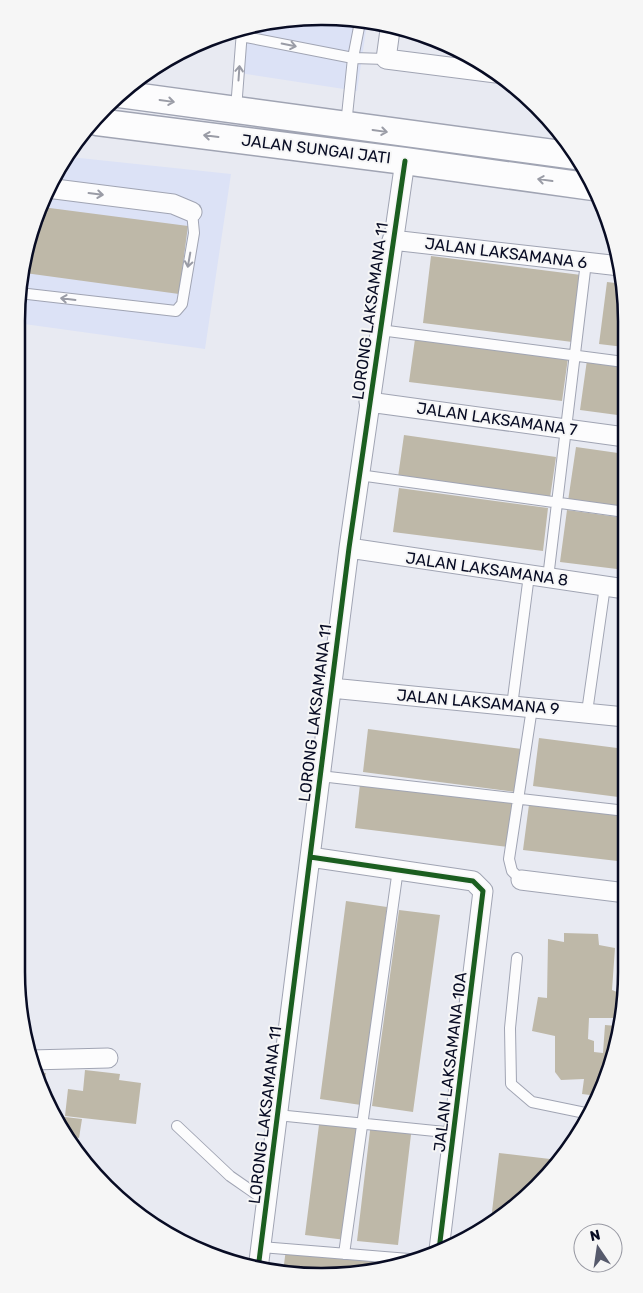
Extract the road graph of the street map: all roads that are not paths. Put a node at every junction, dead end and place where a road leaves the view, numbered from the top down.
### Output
1 (359, 28) edge
2 (390, 33) edge
3 (248, 34) edge
4 (242, 36) edge
5 (354, 58) junction
6 (386, 59) junction
7 (479, 71) edge
8 (130, 96) edge
9 (236, 110) junction
10 (102, 123) edge
11 (346, 126) junction
12 (566, 155) edge
13 (405, 161) junction
14 (585, 186) edge
15 (56, 189) edge
16 (192, 212) joint
17 (392, 240) junction
18 (586, 262) junction
19 (612, 265) edge
20 (27, 294) edge
21 (380, 330) junction
22 (575, 355) junction
23 (618, 361) edge
24 (369, 402) junction
25 (566, 429) junction
26 (618, 436) edge
27 (359, 475) junction
28 (557, 503) junction
29 (618, 511) edge
30 (349, 548) junction
31 (529, 575) junction
32 (548, 578) junction
33 (604, 586) junction
34 (618, 588) edge
35 (331, 688) junction
36 (512, 706) junction
37 (532, 708) junction
38 (587, 712) junction
39 (618, 716) edge
40 (320, 776) junction
41 (519, 798) junction
42 (618, 810) edge
43 (310, 857) junction
44 (398, 870) junction
45 (521, 880) joint
46 (618, 892) edge
47 (517, 958) dead end
48 (108, 1058) dead end
49 (39, 1060) edge
50 (582, 1112) edge
51 (277, 1115) junction
52 (363, 1122) junction
53 (177, 1126) dead end
54 (455, 1133) junction
55 (266, 1201) junction
56 (441, 1242) edge
57 (261, 1247) junction
58 (344, 1254) junction
59 (395, 1259) edge
60 (259, 1261) edge

1 - 5 lane
2 - 6 street
3 -> 5 lane
9 -> 4 lane
5 - 6 lane
5 - 11 lane
6 - 7 street
8 -> 9 main road, JALAN SUNGAI JATI
9 - 11 main road, JALAN SUNGAI JATI
13 -> 10 main road, JALAN SUNGAI JATI
11 -> 12 main road, JALAN SUNGAI JATI
14 -> 13 main road, JALAN SUNGAI JATI
13 - 17 street, LORONG LAKSAMANA 11
15 -> 16 street
16 -> 20 lane
17 - 18 street, JALAN LAKSAMANA 6
17 - 21 street, LORONG LAKSAMANA 11
18 - 19 street, JALAN LAKSAMANA 6
18 - 22 lane
21 - 22 lane
21 - 24 street, LORONG LAKSAMANA 11
22 - 23 lane
22 - 25 lane
24 - 25 street, JALAN LAKSAMANA 7
24 - 27 street, LORONG LAKSAMANA 11
25 - 26 street, JALAN LAKSAMANA 7
25 - 28 lane
27 - 28 lane
27 - 30 street, LORONG LAKSAMANA 11
28 - 29 lane
28 - 32 lane
30 - 31 street, JALAN LAKSAMANA 8
30 - 35 street, LORONG LAKSAMANA 11
31 - 32 street, JALAN LAKSAMANA 8
31 - 36 lane
32 - 33 street, JALAN LAKSAMANA 8
33 - 34 street, JALAN LAKSAMANA 8
33 - 38 lane
35 - 36 street, JALAN LAKSAMANA 9
35 - 40 street, LORONG LAKSAMANA 11
36 - 37 street, JALAN LAKSAMANA 9
37 - 38 street, JALAN LAKSAMANA 9
37 - 41 lane
38 - 39 street, JALAN LAKSAMANA 9
40 - 41 lane
40 - 43 street, LORONG LAKSAMANA 11
41 - 42 lane
41 - 45 lane
43 - 44 street
43 - 51 street, LORONG LAKSAMANA 11
44 - 52 lane
44 - 54 street, JALAN LAKSAMANA 10A
45 - 46 street
47 - 50 lane
48 - 49 street
51 - 52 lane
51 - 55 street, LORONG LAKSAMANA 11
52 - 54 lane
52 - 58 lane
53 - 55 lane
54 - 56 street, JALAN LAKSAMANA 10A
55 - 57 street, LORONG LAKSAMANA 11
57 - 58 lane
57 - 60 street, LORONG LAKSAMANA 11
58 - 59 lane

